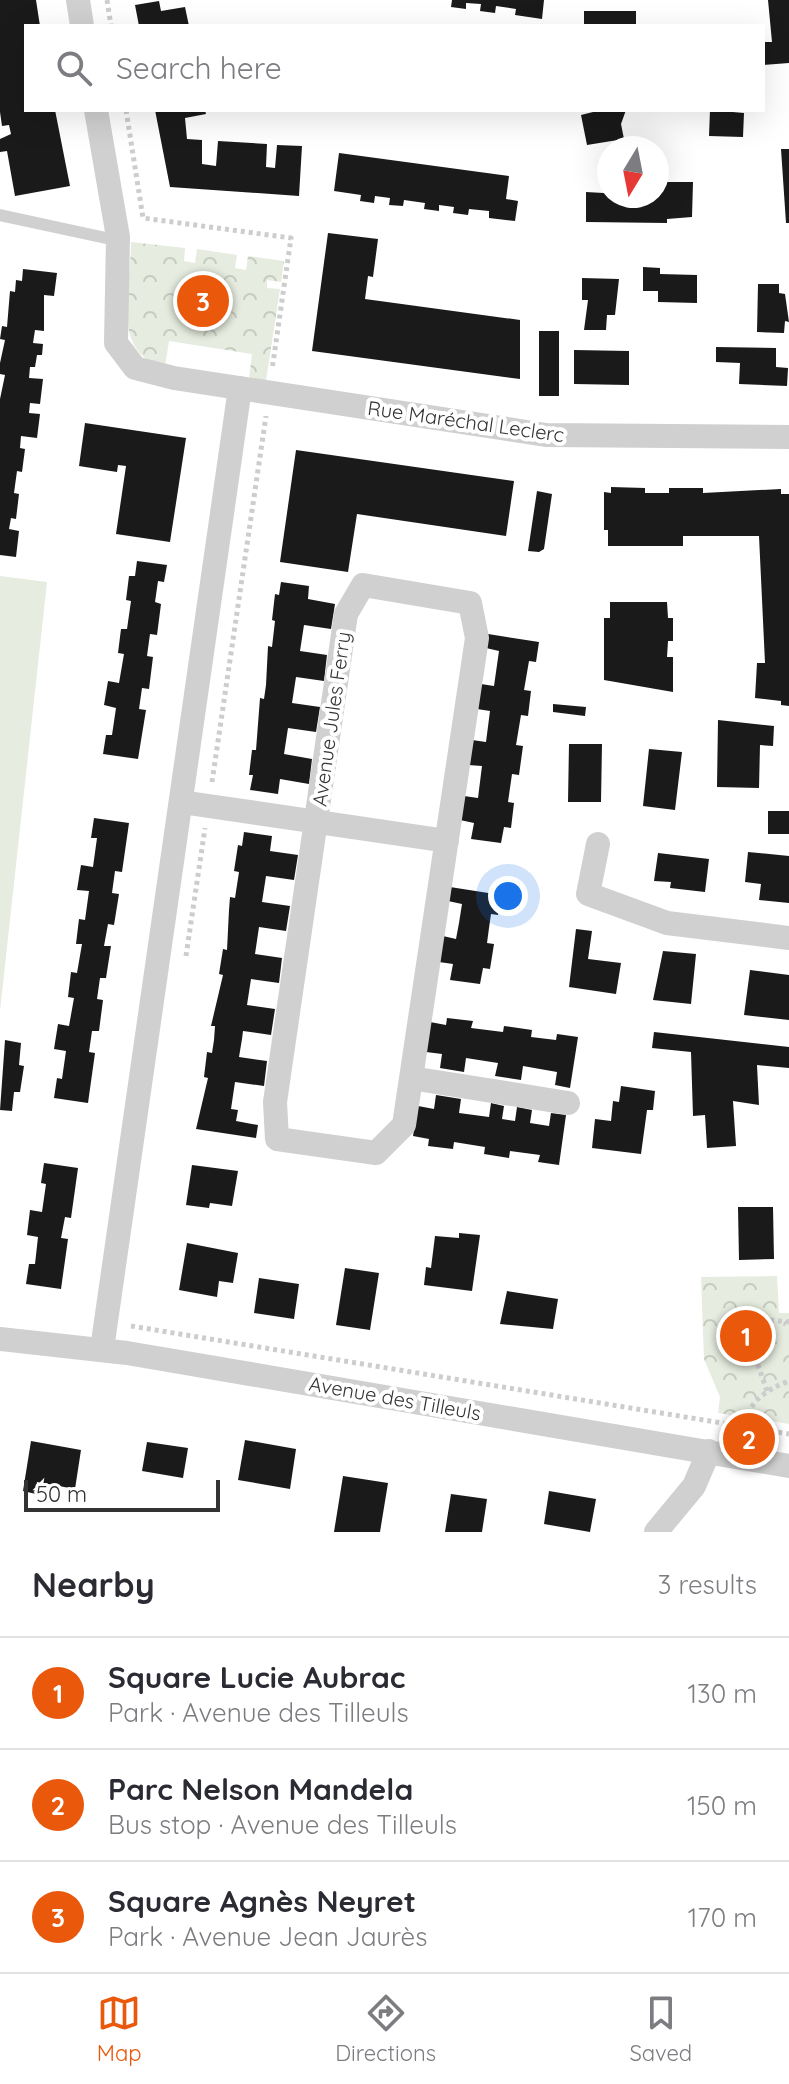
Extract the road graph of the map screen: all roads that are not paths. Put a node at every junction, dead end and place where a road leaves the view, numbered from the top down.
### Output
1 (78, 0) edge
2 (82, 24) edge
3 (96, 112) edge
4 (0, 215) edge
5 (118, 237) junction
6 (240, 388) junction
7 (789, 437) edge
8 (181, 802) junction
9 (316, 822) junction
10 (447, 841) junction
11 (598, 844) dead end
12 (789, 938) edge
13 (411, 1078) junction
14 (568, 1103) dead end
15 (0, 1339) edge
16 (102, 1349) junction
17 (709, 1451) junction
18 (789, 1466) edge
19 (656, 1532) edge

1 - 2 street
3 - 5 street, Rue Maréchal Leclerc
4 - 5 lane
5 - 6 street, Rue Maréchal Leclerc
6 - 7 street, Rue Maréchal Leclerc
6 - 8 street
8 - 9 street, Avenue Jules Ferry
8 - 16 street
9 - 10 street, Avenue Jules Ferry
9 - 10 street, Avenue Jules Ferry
9 - 13 street, Avenue Jules Ferry
10 - 13 street, Avenue Jules Ferry
11 - 12 street
13 - 14 street
15 - 16 street, Avenue des Tilleuls
16 - 17 street, Avenue des Tilleuls
17 - 18 street, Avenue des Tilleuls
17 - 19 street

